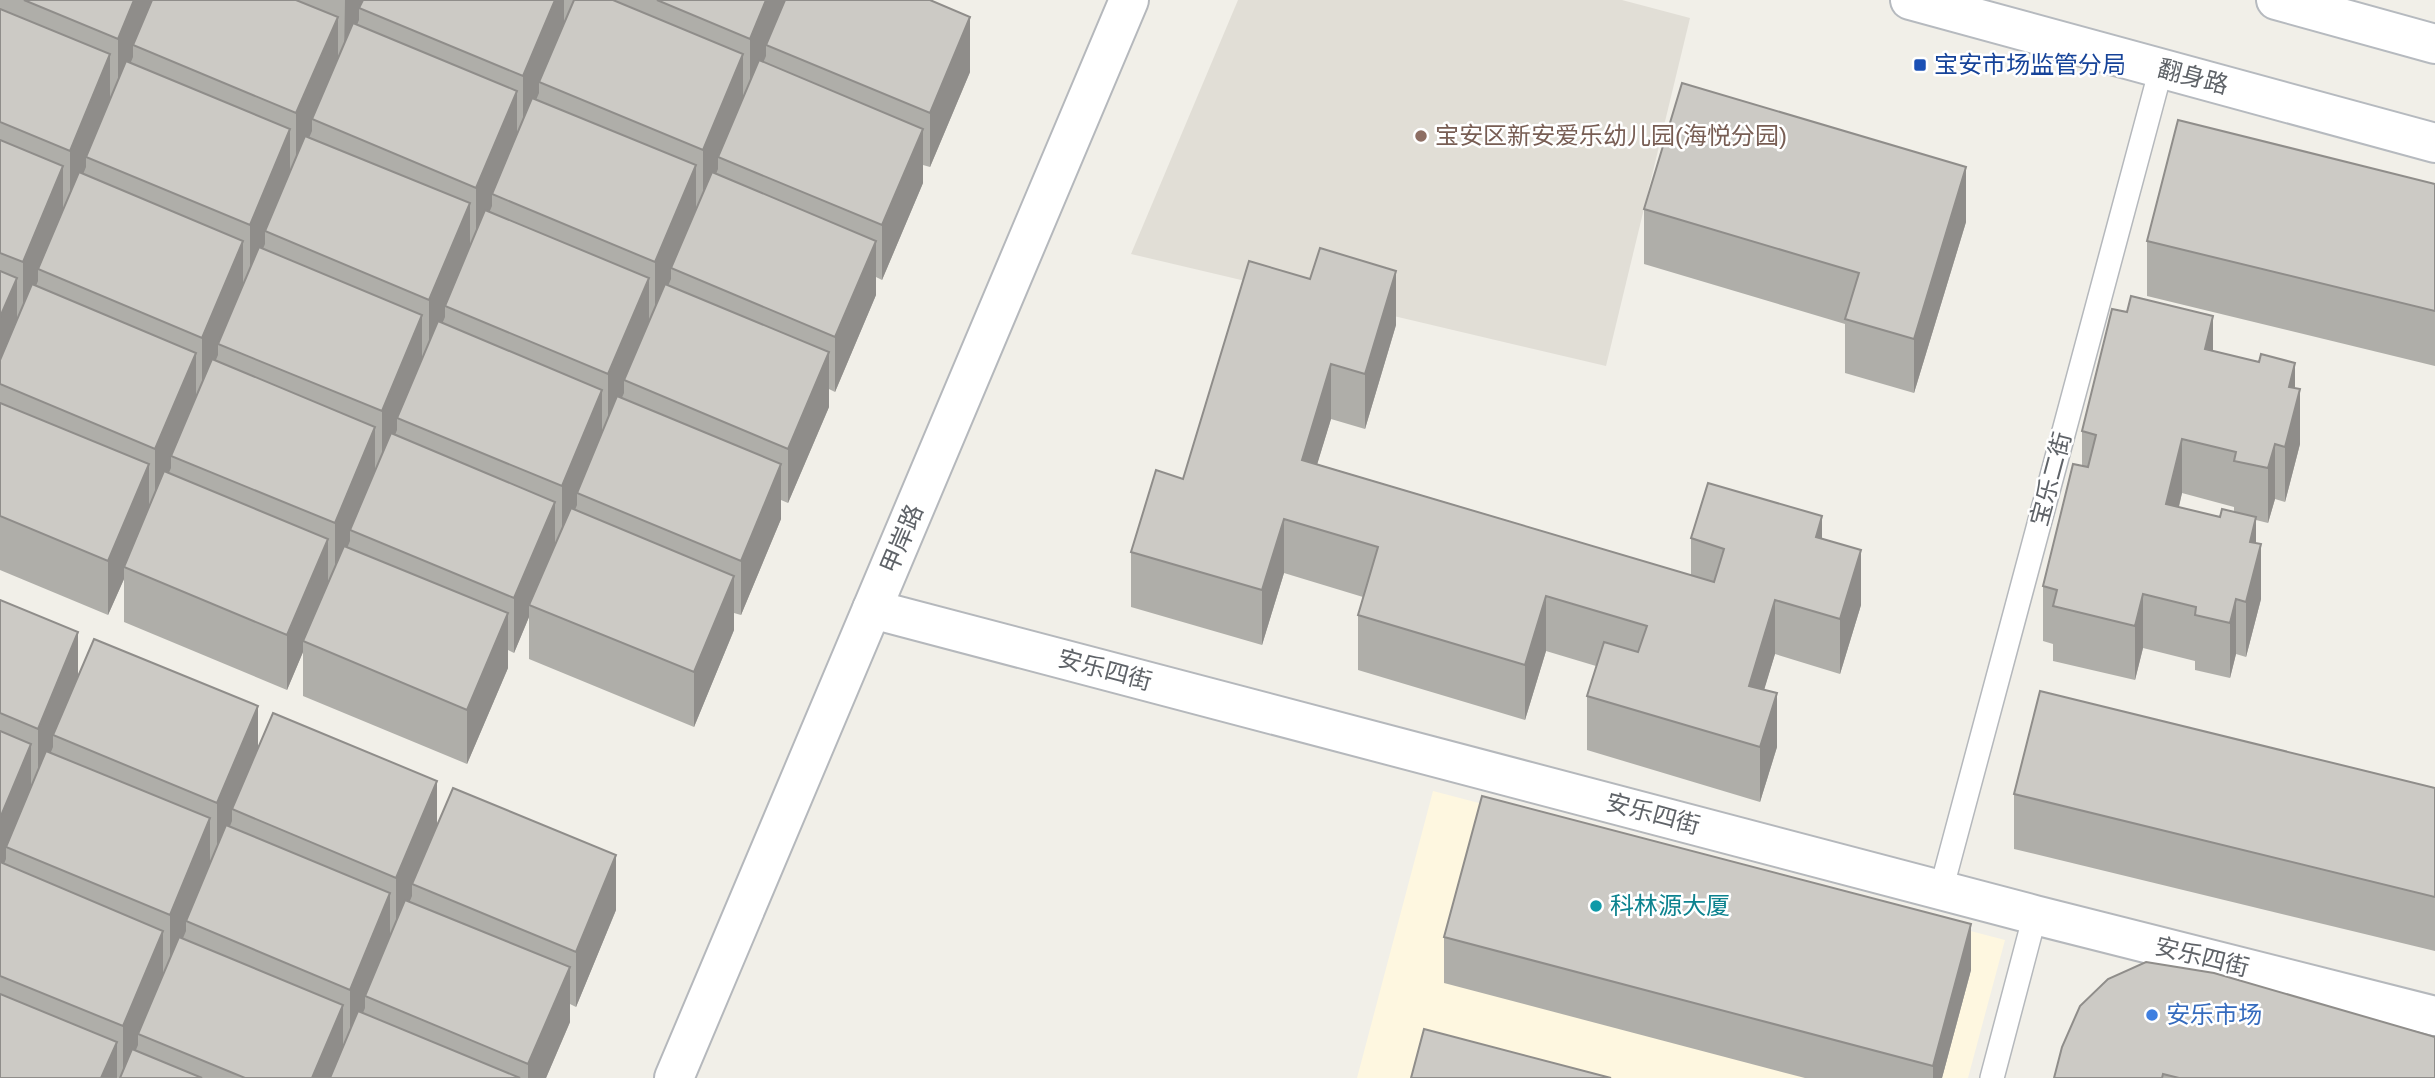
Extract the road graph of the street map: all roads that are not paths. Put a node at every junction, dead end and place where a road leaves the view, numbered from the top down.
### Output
1 (1129, 0) edge
2 (1910, 0) edge
3 (2276, 0) edge
4 (2327, 7) edge
5 (2435, 44) edge
6 (2161, 69) junction
7 (2435, 143) edge
8 (872, 609) junction
9 (1941, 890) junction
10 (2035, 915) junction
11 (2435, 1016) edge
12 (674, 1078) edge
13 (1992, 1078) edge

1 - 8 street, 甲岸路
2 - 6 street, 翻身路
3 - 4 street
4 - 5 street
6 - 7 street, 翻身路
6 - 9 lane, 宝乐二街
8 - 9 street, 安乐四街
8 - 12 street, 甲岸路
9 - 10 street, 安乐四街
10 - 11 street, 安乐四街
10 - 13 lane

